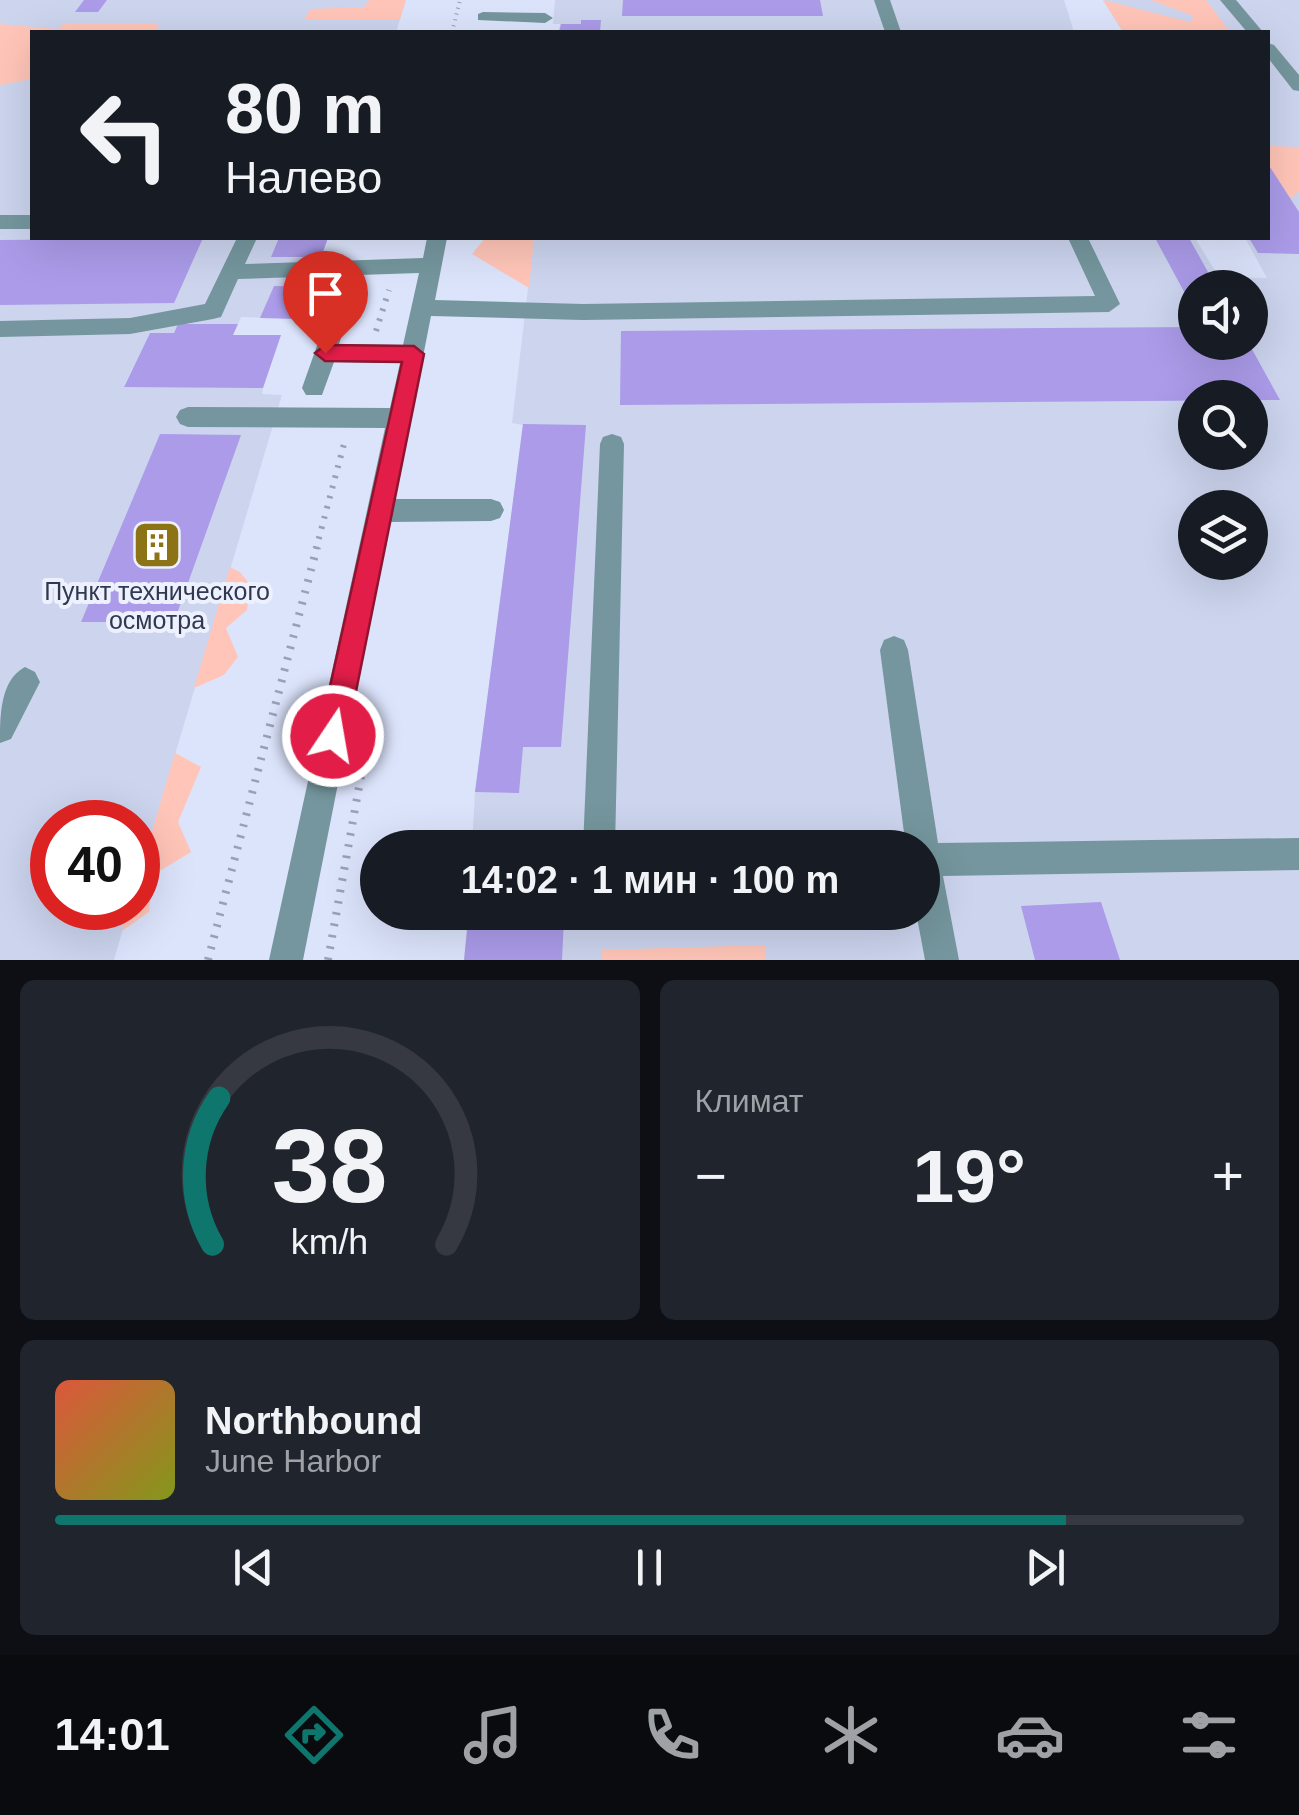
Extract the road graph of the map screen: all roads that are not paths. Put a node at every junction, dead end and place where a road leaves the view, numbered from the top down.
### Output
1 (882, 0) edge
2 (1228, 0) edge
3 (484, 17) edge
4 (545, 18) dead end
5 (892, 30) edge
6 (1252, 30) edge
7 (1270, 50) edge
8 (1299, 86) edge
9 (0, 222) edge
10 (30, 222) edge
11 (245, 240) edge
12 (1079, 240) edge
13 (435, 251) edge
14 (230, 272) junction
15 (344, 295) dead end
16 (424, 308) junction
17 (0, 329) edge
18 (325, 353) junction
19 (414, 354) junction
20 (314, 388) dead end
21 (188, 416) dead end
22 (400, 418) junction
23 (612, 444) dead end
24 (491, 510) dead end
25 (380, 511) junction
26 (894, 650) dead end
27 (25, 682) dead end
28 (0, 728) edge
29 (600, 830) edge
30 (919, 830) edge
31 (1299, 854) edge
32 (940, 855) edge
33 (937, 930) edge
34 (286, 960) edge
35 (942, 960) edge

1 - 5 street
2 - 6 street
3 - 4 street
7 - 8 street
9 - 10 street
11 - 14 street
12 - 16 street
13 - 14 street
13 - 16 street
14 - 17 street
15 - 18 street
16 - 19 street
18 - 19 street
18 - 20 street
19 - 22 street
21 - 22 street
22 - 25 street
23 - 29 street
24 - 25 street
25 - 34 street
26 - 30 street
27 - 28 street
31 - 32 street
33 - 35 street

